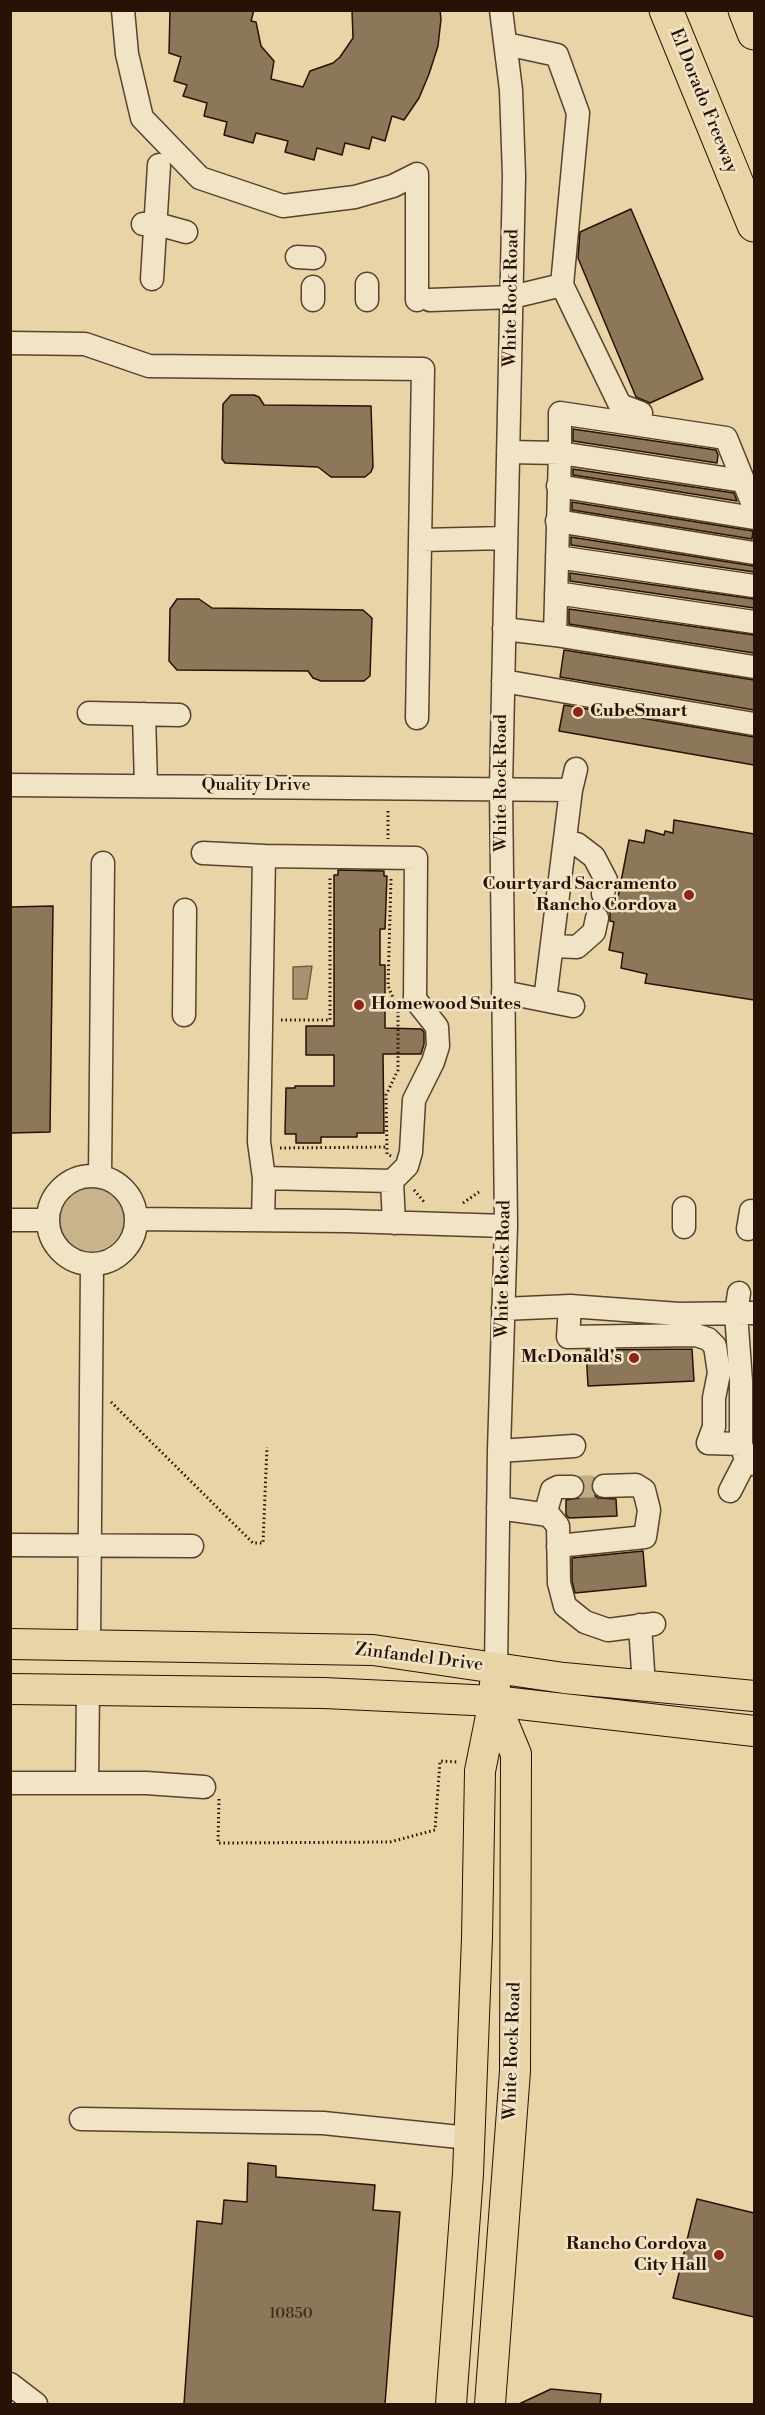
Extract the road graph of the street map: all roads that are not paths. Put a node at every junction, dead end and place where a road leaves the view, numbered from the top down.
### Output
1 (501, 10) edge
2 (666, 10) edge
3 (745, 10) edge
4 (116, 12) edge
5 (754, 33) edge
6 (506, 44) junction
7 (160, 164) junction
8 (149, 224) junction
9 (754, 225) edge
10 (186, 232) dead end
11 (153, 279) dead end
12 (562, 285) junction
13 (512, 297) junction
14 (10, 343) edge
15 (640, 413) dead end
16 (508, 452) junction
17 (560, 453) junction
18 (743, 482) junction
19 (558, 486) junction
20 (754, 507) edge
21 (754, 518) edge
22 (557, 521) junction
23 (506, 538) junction
24 (420, 540) junction
25 (754, 553) edge
26 (557, 557) junction
27 (754, 586) edge
28 (556, 593) junction
29 (754, 622) edge
30 (504, 629) junction
31 (555, 635) junction
32 (754, 667) edge
33 (503, 681) junction
34 (89, 713) dead end
35 (144, 714) junction
36 (179, 715) dead end
37 (417, 718) dead end
38 (754, 724) edge
39 (10, 785) edge
40 (146, 786) junction
41 (501, 788) junction
42 (565, 842) junction
43 (203, 853) dead end
44 (264, 856) junction
45 (103, 863) dead end
46 (603, 894) dead end
47 (184, 910) dead end
48 (597, 918) dead end
49 (552, 946) junction
50 (503, 992) junction
51 (545, 1000) junction
52 (573, 1006) dead end
53 (184, 1015) dead end
54 (100, 1177) junction
55 (264, 1178) junction
56 (403, 1185) junction
57 (136, 1219) junction
58 (10, 1220) edge
59 (47, 1220) junction
60 (263, 1220) junction
61 (394, 1223) junction
62 (506, 1227) junction
63 (92, 1264) junction
64 (570, 1306) junction
65 (743, 1307) edge
66 (503, 1309) junction
67 (747, 1366) edge
68 (748, 1443) edge
69 (574, 1446) dead end
70 (499, 1452) junction
71 (604, 1485) tunnel mouth
72 (572, 1486) tunnel mouth
73 (730, 1491) dead end
74 (498, 1508) junction
75 (545, 1515) junction
76 (10, 1545) edge
77 (89, 1546) junction
78 (192, 1546) dead end
79 (558, 1546) junction
80 (10, 1644) edge
81 (89, 1646) junction
82 (307, 1649) junction
83 (496, 1668) junction
84 (10, 1673) edge
85 (644, 1686) junction
86 (10, 1689) edge
87 (88, 1689) junction
88 (754, 1696) edge
89 (494, 1701) junction
90 (754, 1731) edge
91 (10, 1783) edge
92 (87, 1783) junction
93 (212, 1792) road end
94 (81, 2119) dead end
95 (469, 2138) junction
96 (10, 2384) edge
97 (36, 2404) edge
98 (451, 2404) edge
99 (490, 2404) edge

1 - 6 street, White Rock Road
2 - 9 highway, El Dorado Freeway
3 - 5 highway
4 - 7 street
6 - 12 street
6 - 13 street, White Rock Road
7 - 8 street
7 - 13 street
8 - 10 street
8 - 11 street
12 - 13 street
12 - 15 street
13 - 16 street, White Rock Road
14 - 24 street
16 - 17 street
16 - 23 street, White Rock Road
17 - 18 street
17 - 18 street
17 - 19 street
18 - 20 street
19 - 21 street
19 - 22 street
22 - 25 street
22 - 26 street
23 - 24 street
23 - 30 street, White Rock Road
24 - 37 street
26 - 27 street
26 - 28 street
28 - 29 street
28 - 31 street
30 - 31 street
30 - 33 street, White Rock Road
31 - 32 street
33 - 38 street
33 - 41 street, White Rock Road
34 - 35 street
35 - 36 street
35 - 40 street
39 - 40 street, Quality Drive
40 - 41 street, Quality Drive
41 - 42 street, Quality Drive
41 - 50 street, White Rock Road
42 - 46 street
42 - 49 street
43 - 44 street
44 - 55 street
44 - 56 street
45 - 54 street
47 - 53 street
48 - 49 street
49 - 51 street
50 - 51 street
50 - 62 street, White Rock Road
51 - 52 street
54 - 57 street
54 - 59 street
55 - 56 street
55 - 60 street
56 - 61 street
57 - 60 street
57 - 63 street
58 - 59 street
59 - 63 street
60 - 61 street
61 - 62 street
62 - 66 street, White Rock Road
63 - 77 street
64 - 65 street
64 - 66 street
64 - 68 street
65 - 67 street
66 - 70 street, White Rock Road
67 - 68 street
68 - 73 street
69 - 70 street
70 - 74 street, White Rock Road
71 - 79 street
72 - 75 street
74 - 75 street
74 - 83 street, White Rock Road
75 - 79 street
76 - 77 street
77 - 78 street
77 - 81 street
79 - 85 street
80 - 81 main road, Zinfandel Drive
81 - 82 main road, Zinfandel Drive
81 - 84 main road
82 - 83 main road, Zinfandel Drive
82 - 87 main road
83 - 85 main road, Zinfandel Drive
83 - 89 main road, White Rock Road
85 - 88 main road, Zinfandel Drive
86 - 87 main road, Zinfandel Drive
87 - 89 main road, Zinfandel Drive
87 - 92 street
89 - 90 main road, Zinfandel Drive
89 - 95 main road, White Rock Road
89 - 99 main road, White Rock Road
91 - 92 street
92 - 93 street
94 - 95 street
95 - 98 main road, White Rock Road
96 - 97 street

